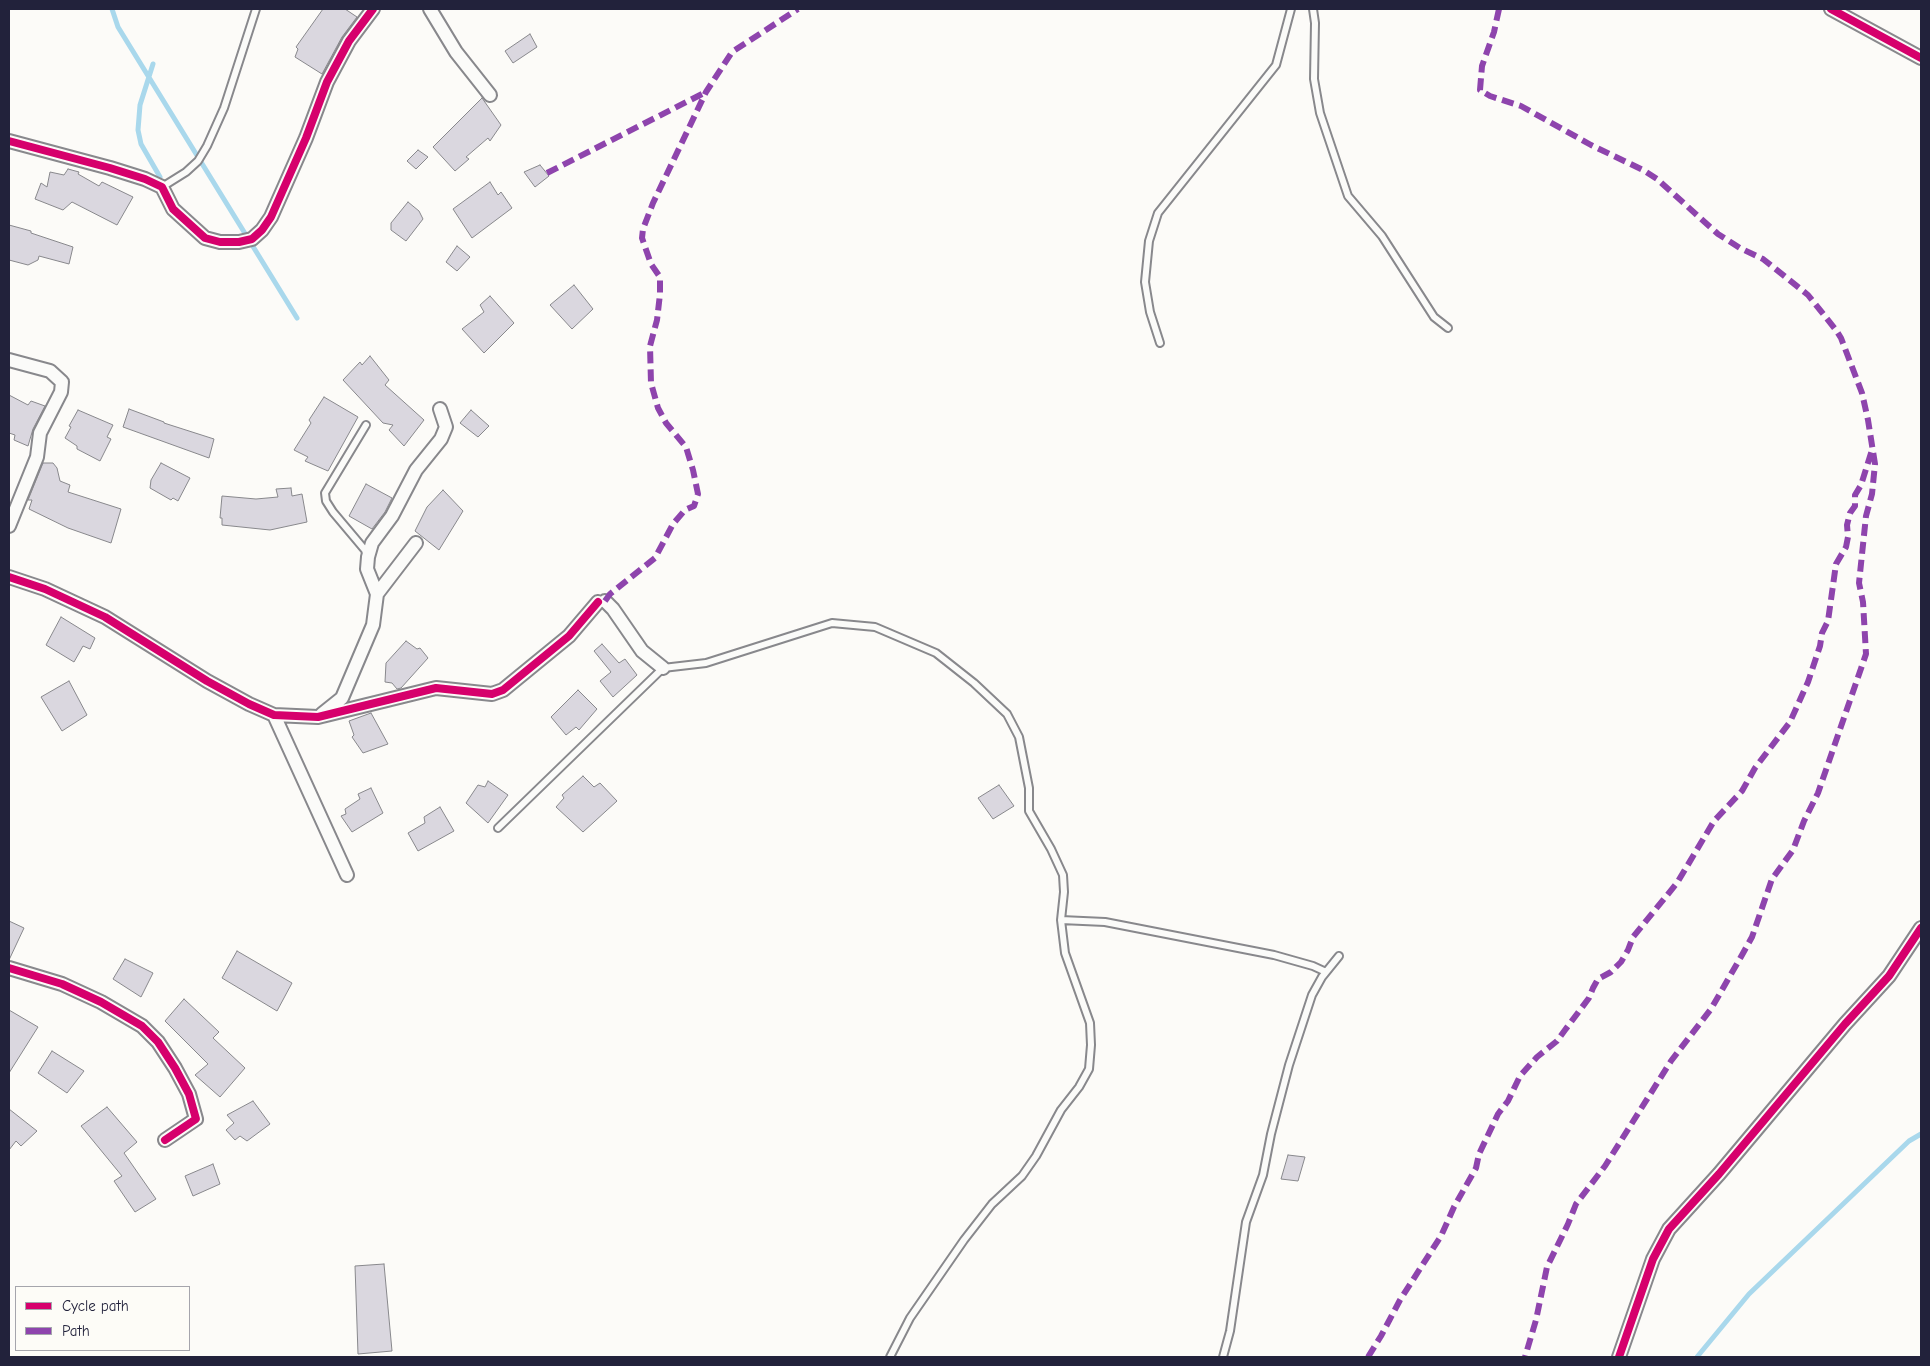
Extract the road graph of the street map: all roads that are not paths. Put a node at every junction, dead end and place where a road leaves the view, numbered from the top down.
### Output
1 (256, 9) edge
2 (373, 9) edge
3 (430, 9) edge
4 (1291, 9) edge
5 (1313, 9) edge
6 (1831, 9) edge
7 (1921, 58) edge
8 (490, 95) dead end
9 (9, 141) edge
10 (162, 187) junction
11 (1448, 328) dead end
12 (1160, 343) dead end
13 (9, 360) edge
14 (440, 409) dead end
15 (366, 425) dead end
16 (9, 526) edge
17 (416, 543) dead end
18 (368, 557) junction
19 (9, 578) edge
20 (377, 594) junction
21 (663, 668) junction
22 (274, 714) junction
23 (318, 717) junction
24 (498, 828) dead end
25 (347, 875) dead end
26 (1061, 920) junction
27 (1921, 928) edge
28 (1339, 956) dead end
29 (9, 968) edge
30 (1326, 972) junction
31 (165, 1140) dead end
32 (890, 1357) edge
33 (1223, 1357) edge
34 (1618, 1357) edge

1 - 10 lane
2 - 10 street
3 - 8 street
4 - 12 lane
5 - 11 lane
6 - 7 street
9 - 10 street
13 - 16 street
14 - 18 street
15 - 18 lane
17 - 20 street
18 - 20 street
19 - 22 street
20 - 23 street
21 - 23 street
21 - 24 lane
21 - 26 lane
22 - 23 street
22 - 25 street
26 - 30 lane
26 - 32 lane
27 - 34 street
28 - 30 lane
29 - 31 street
30 - 33 lane

